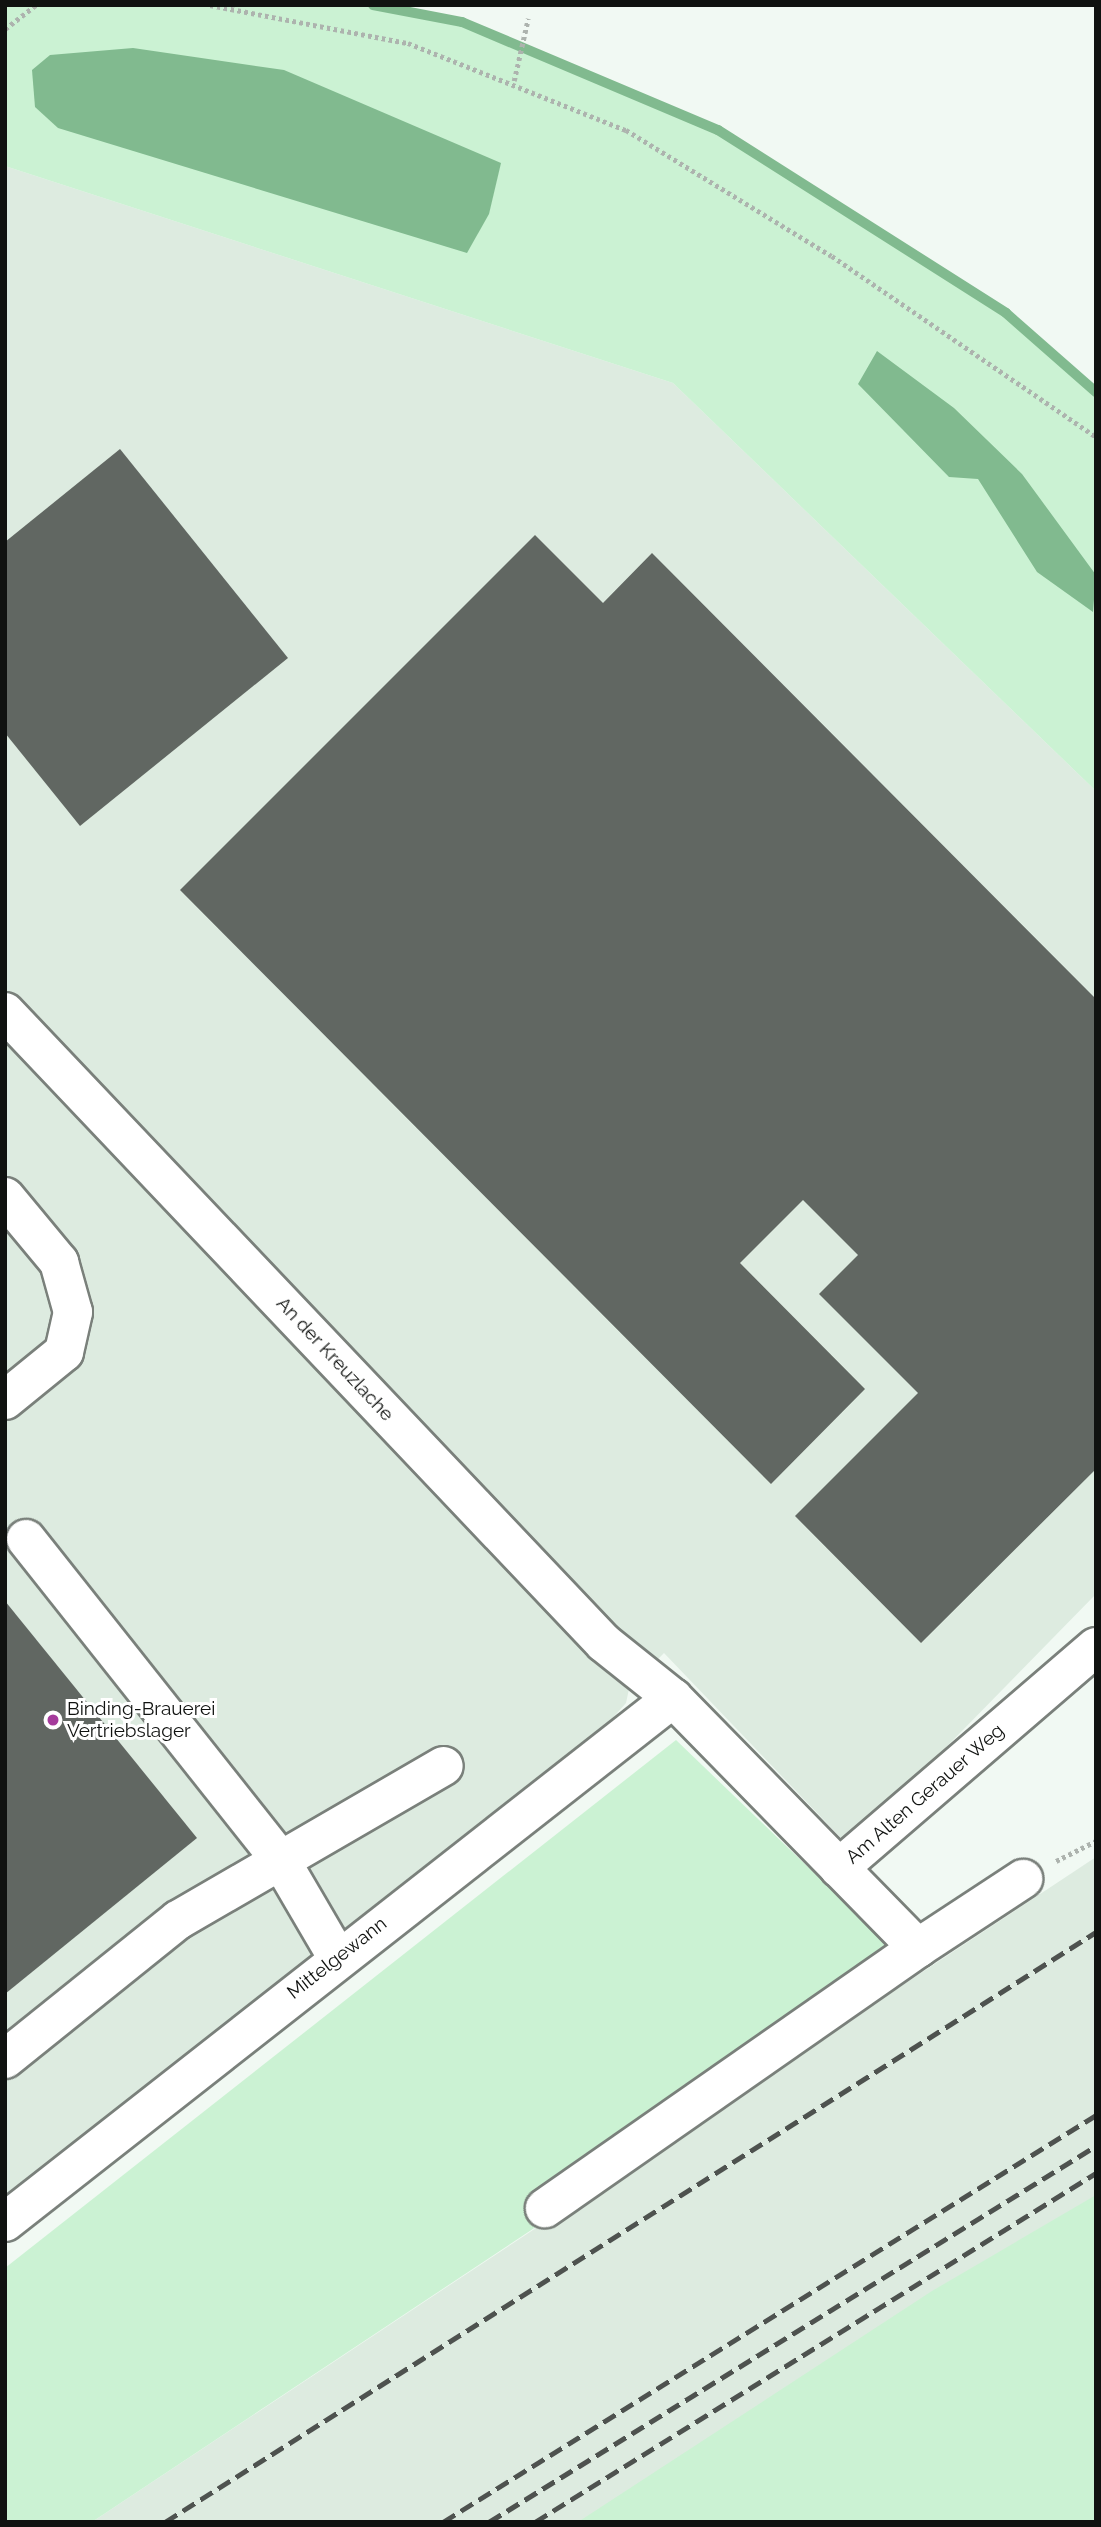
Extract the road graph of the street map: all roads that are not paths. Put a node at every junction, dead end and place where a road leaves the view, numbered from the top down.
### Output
1 (5, 1012) edge
2 (5, 1197) edge
3 (5, 1400) edge
4 (26, 1539) dead end
5 (1096, 1647) edge
6 (673, 1698) junction
7 (444, 1766) dead end
8 (281, 1861) junction
9 (839, 1868) junction
10 (1023, 1879) dead end
11 (918, 1948) junction
12 (337, 1957) junction
13 (5, 2059) edge
14 (545, 2208) dead end
15 (5, 2222) edge

1 - 6 street, An der Kreuzlache
2 - 3 street
4 - 8 street
5 - 9 street, Am Alten Gerauer Weg
6 - 9 street, Am Alten Gerauer Weg
6 - 12 street, Mittelgewann
7 - 8 street
8 - 12 street
8 - 13 street
9 - 11 street
10 - 11 street
11 - 14 street
12 - 15 street, Mittelgewann

